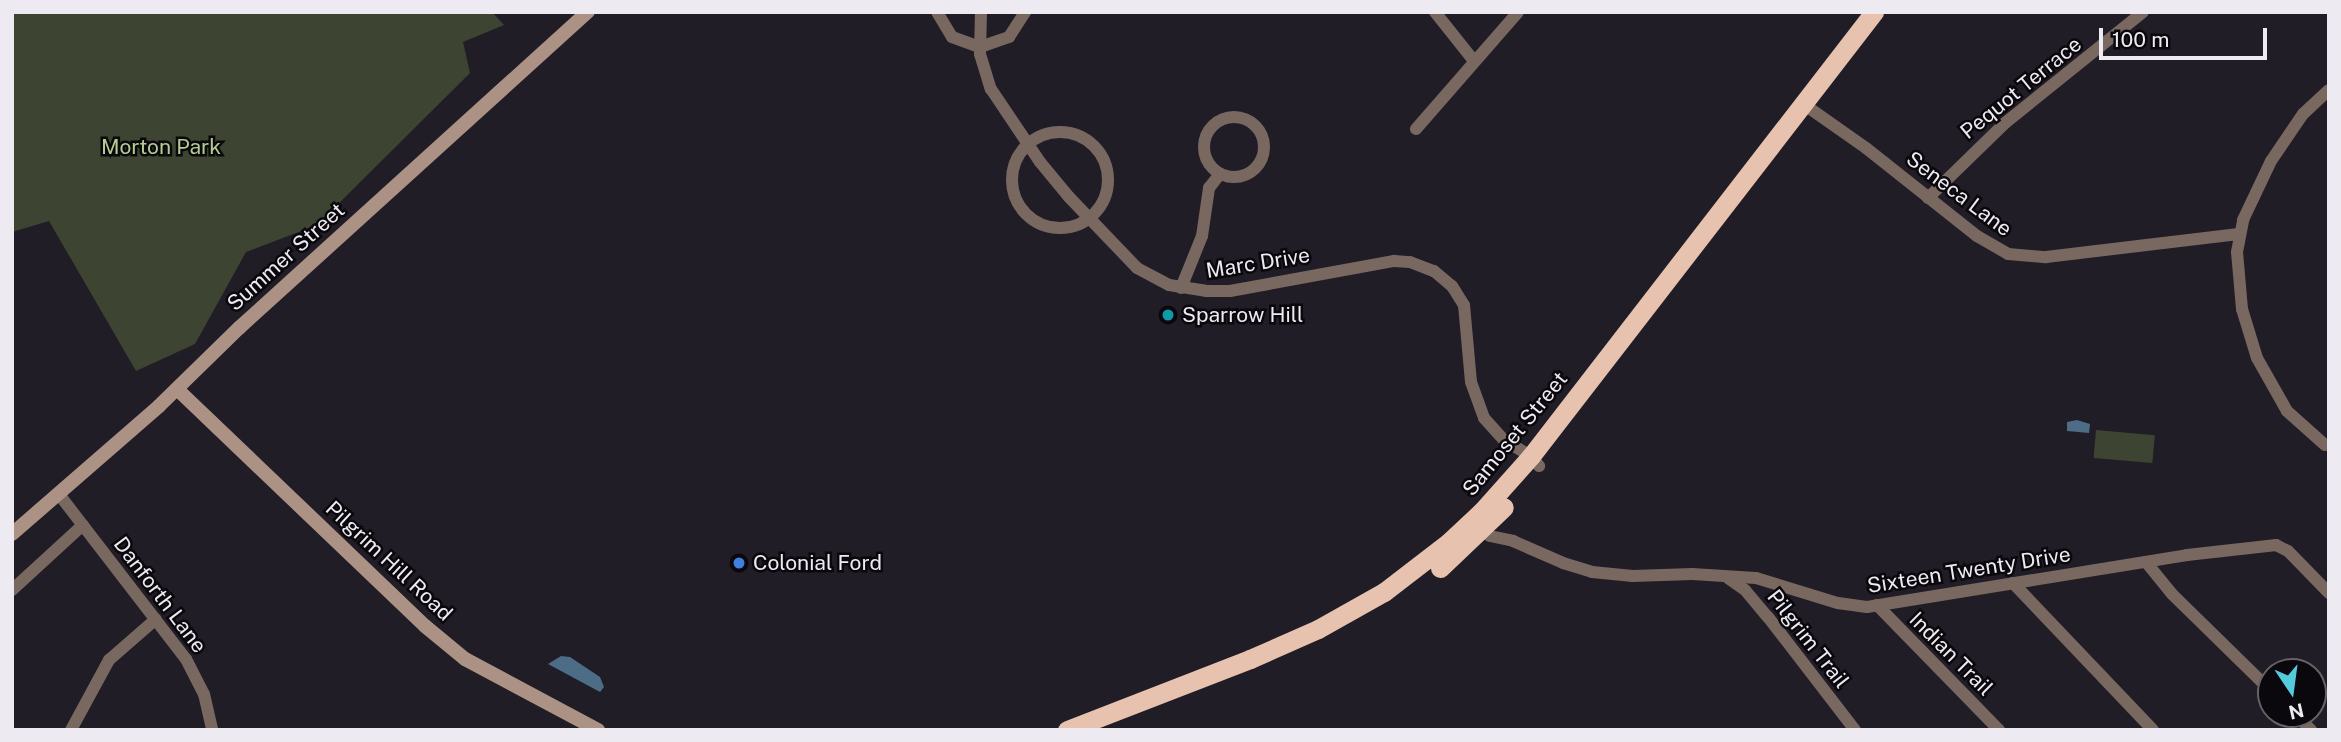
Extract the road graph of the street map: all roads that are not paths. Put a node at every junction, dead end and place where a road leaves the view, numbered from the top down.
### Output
1 (588, 12) edge
2 (937, 12) edge
3 (981, 12) edge
4 (1025, 12) edge
5 (1435, 12) edge
6 (1518, 12) edge
7 (1874, 12) edge
8 (1891, 12) edge
9 (2143, 12) edge
10 (980, 47) junction
11 (1474, 61) junction
12 (2329, 90) edge
13 (1807, 108) junction
14 (1416, 129) dead end
15 (1028, 145) junction
16 (1220, 174) junction
17 (1928, 198) junction
18 (1088, 219) junction
19 (2239, 234) junction
20 (1181, 288) junction
21 (177, 388) junction
22 (2325, 445) dead end
23 (1535, 461) junction
24 (58, 493) junction
25 (83, 525) junction
26 (1475, 528) junction
27 (12, 534) edge
28 (2146, 562) junction
29 (1727, 578) junction
30 (2013, 583) junction
31 (12, 590) edge
32 (2329, 593) edge
33 (1877, 605) junction
34 (156, 619) junction
35 (2257, 677) edge
36 (71, 730) edge
37 (212, 730) edge
38 (598, 730) edge
39 (1067, 730) edge
40 (1103, 730) edge
41 (1855, 730) edge
42 (1999, 730) edge
43 (2153, 730) edge

1 - 21 main road, Summer Street
2 - 10 street
3 - 10 street, Marc Drive
4 - 10 street
5 - 11 street
6 - 11 street
7 - 13 highway, Samoset Street
8 - 13 highway, Samoset Street
9 - 17 street, Pequot Terrace
10 - 15 street, Marc Drive
11 - 14 street
12 - 19 street
13 - 17 street, Seneca Lane
13 - 23 highway, Samoset Street
15 - 18 street, Marc Drive
15 - 18 street
15 - 18 street
16 - 16 street
16 - 20 street
17 - 19 street, Seneca Lane
18 - 20 street, Marc Drive
19 - 22 street
20 - 23 street, Marc Drive
21 - 24 main road, Summer Street
21 - 38 main road, Pilgrim Hill Road
23 - 26 highway, Samoset Street
24 - 25 street, Danforth Lane
24 - 27 main road, Summer Street
25 - 31 street
25 - 34 street, Danforth Lane
26 - 29 street, Sixteen Twenty Drive
26 - 39 highway, Samoset Street
26 - 40 highway, Samoset Street
28 - 30 street, Sixteen Twenty Drive
28 - 32 street, Sixteen Twenty Drive
28 - 35 street
29 - 33 street, Sixteen Twenty Drive
29 - 41 street, Pilgrim Trail
30 - 33 street, Sixteen Twenty Drive
30 - 43 street
33 - 42 street, Indian Trail
34 - 36 street
34 - 37 street, Danforth Lane

